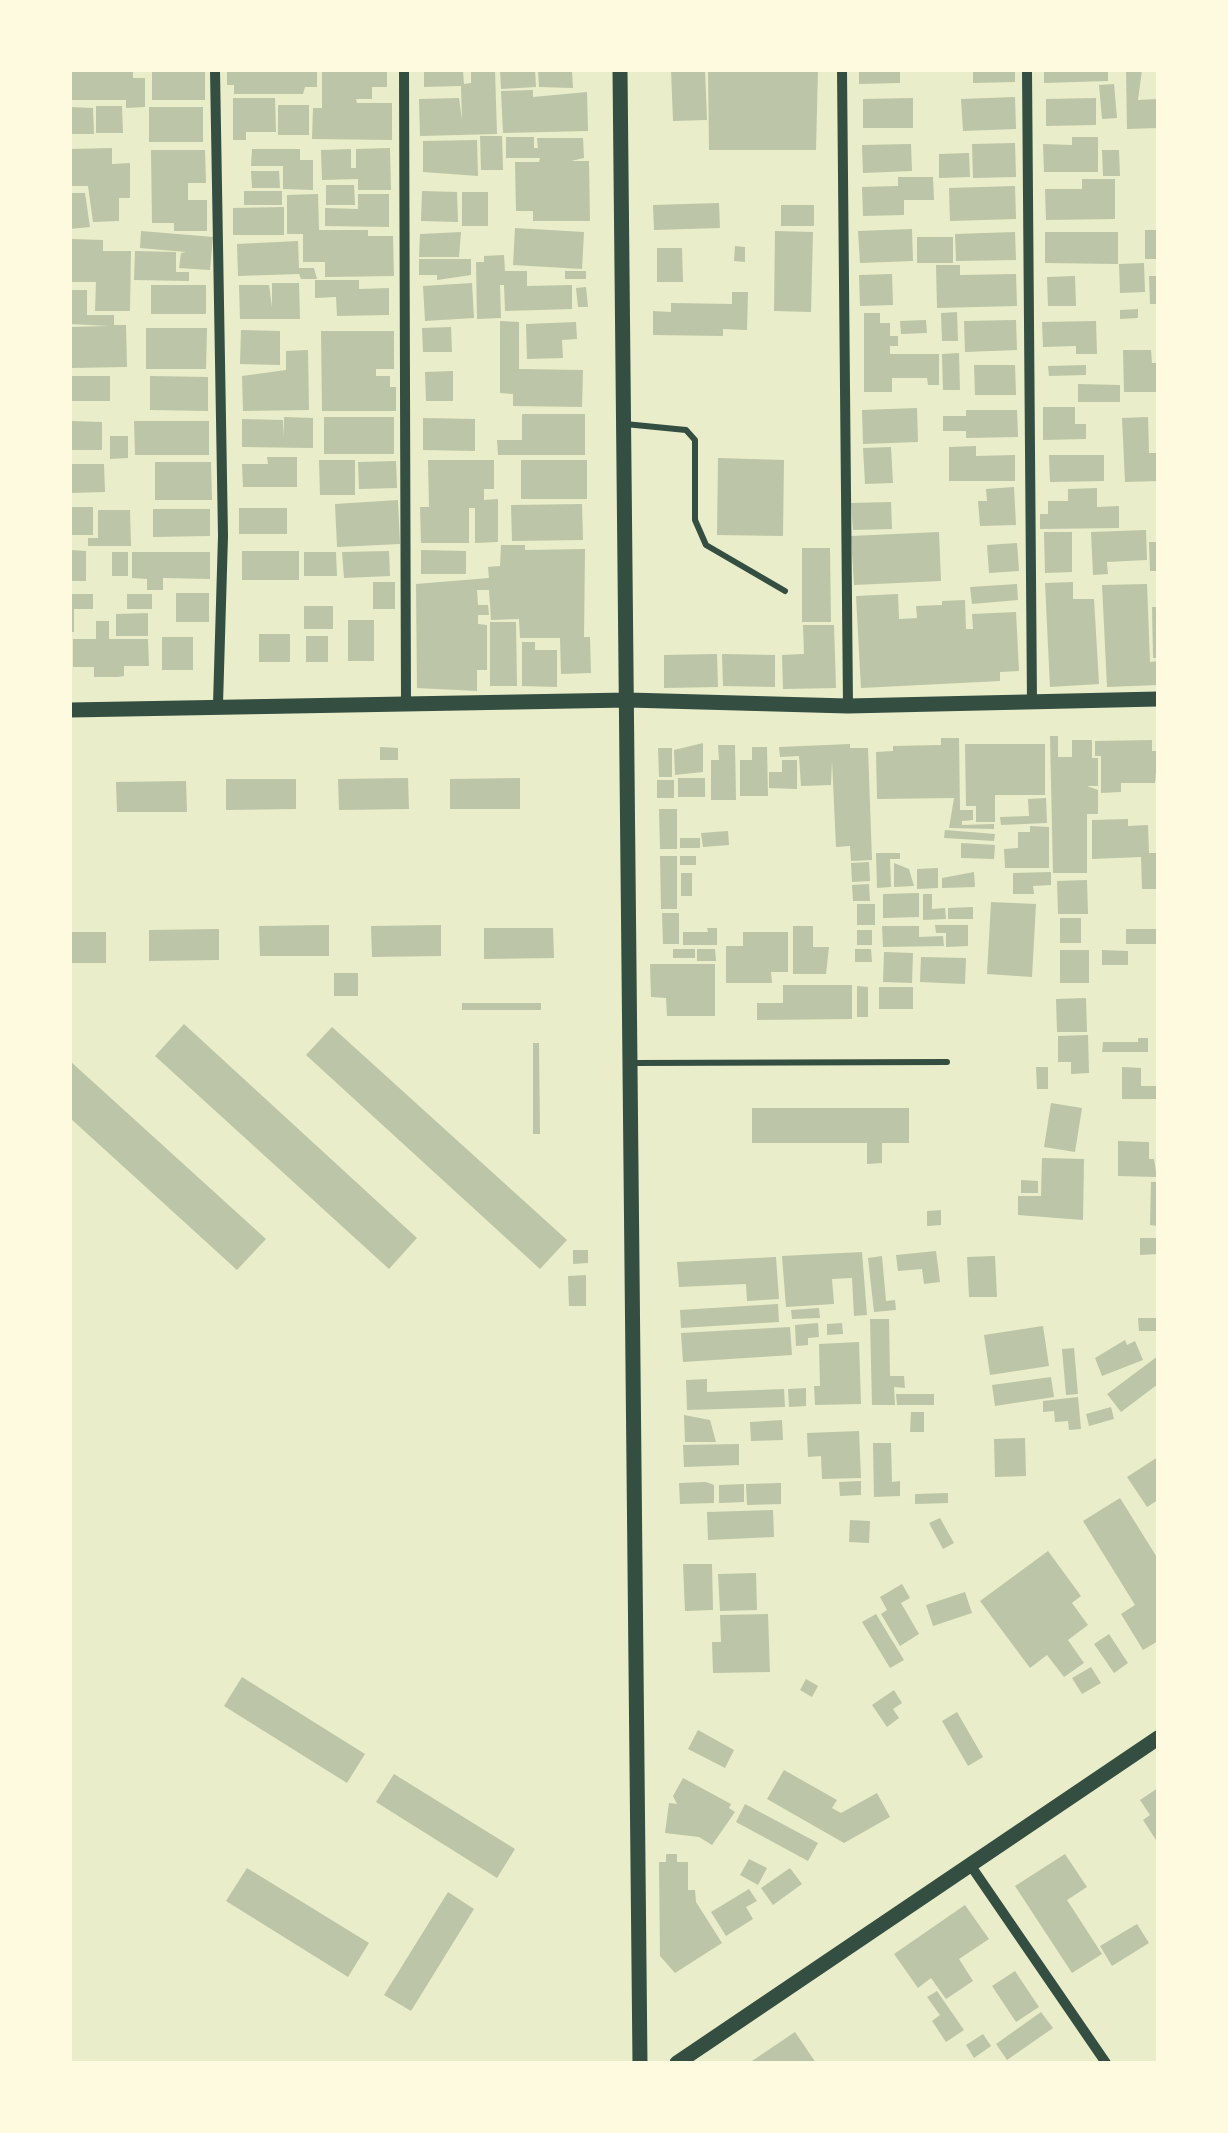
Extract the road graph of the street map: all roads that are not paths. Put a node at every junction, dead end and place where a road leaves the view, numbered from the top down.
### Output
1 (215, 70) edge
2 (404, 70) edge
3 (620, 70) edge
4 (842, 70) edge
5 (1027, 70) edge
6 (624, 424) junction
7 (784, 592) dead end
8 (1158, 699) edge
9 (628, 700) junction
10 (1032, 703) junction
11 (218, 704) junction
12 (406, 704) junction
13 (848, 706) junction
14 (70, 710) edge
15 (947, 1062) dead end
16 (632, 1063) junction
17 (1158, 1738) edge
18 (972, 1866) junction
19 (640, 2063) edge
20 (677, 2063) edge
21 (1106, 2063) edge

1 - 11 street
2 - 12 street
3 - 6 street
4 - 13 street
5 - 10 street
6 - 7 lane
6 - 9 street
8 - 10 street
9 - 12 street
9 - 13 street
9 - 16 street
10 - 13 street
11 - 12 street
11 - 14 street
15 - 16 lane
16 - 19 street
17 - 18 street
18 - 20 street
18 - 21 street

